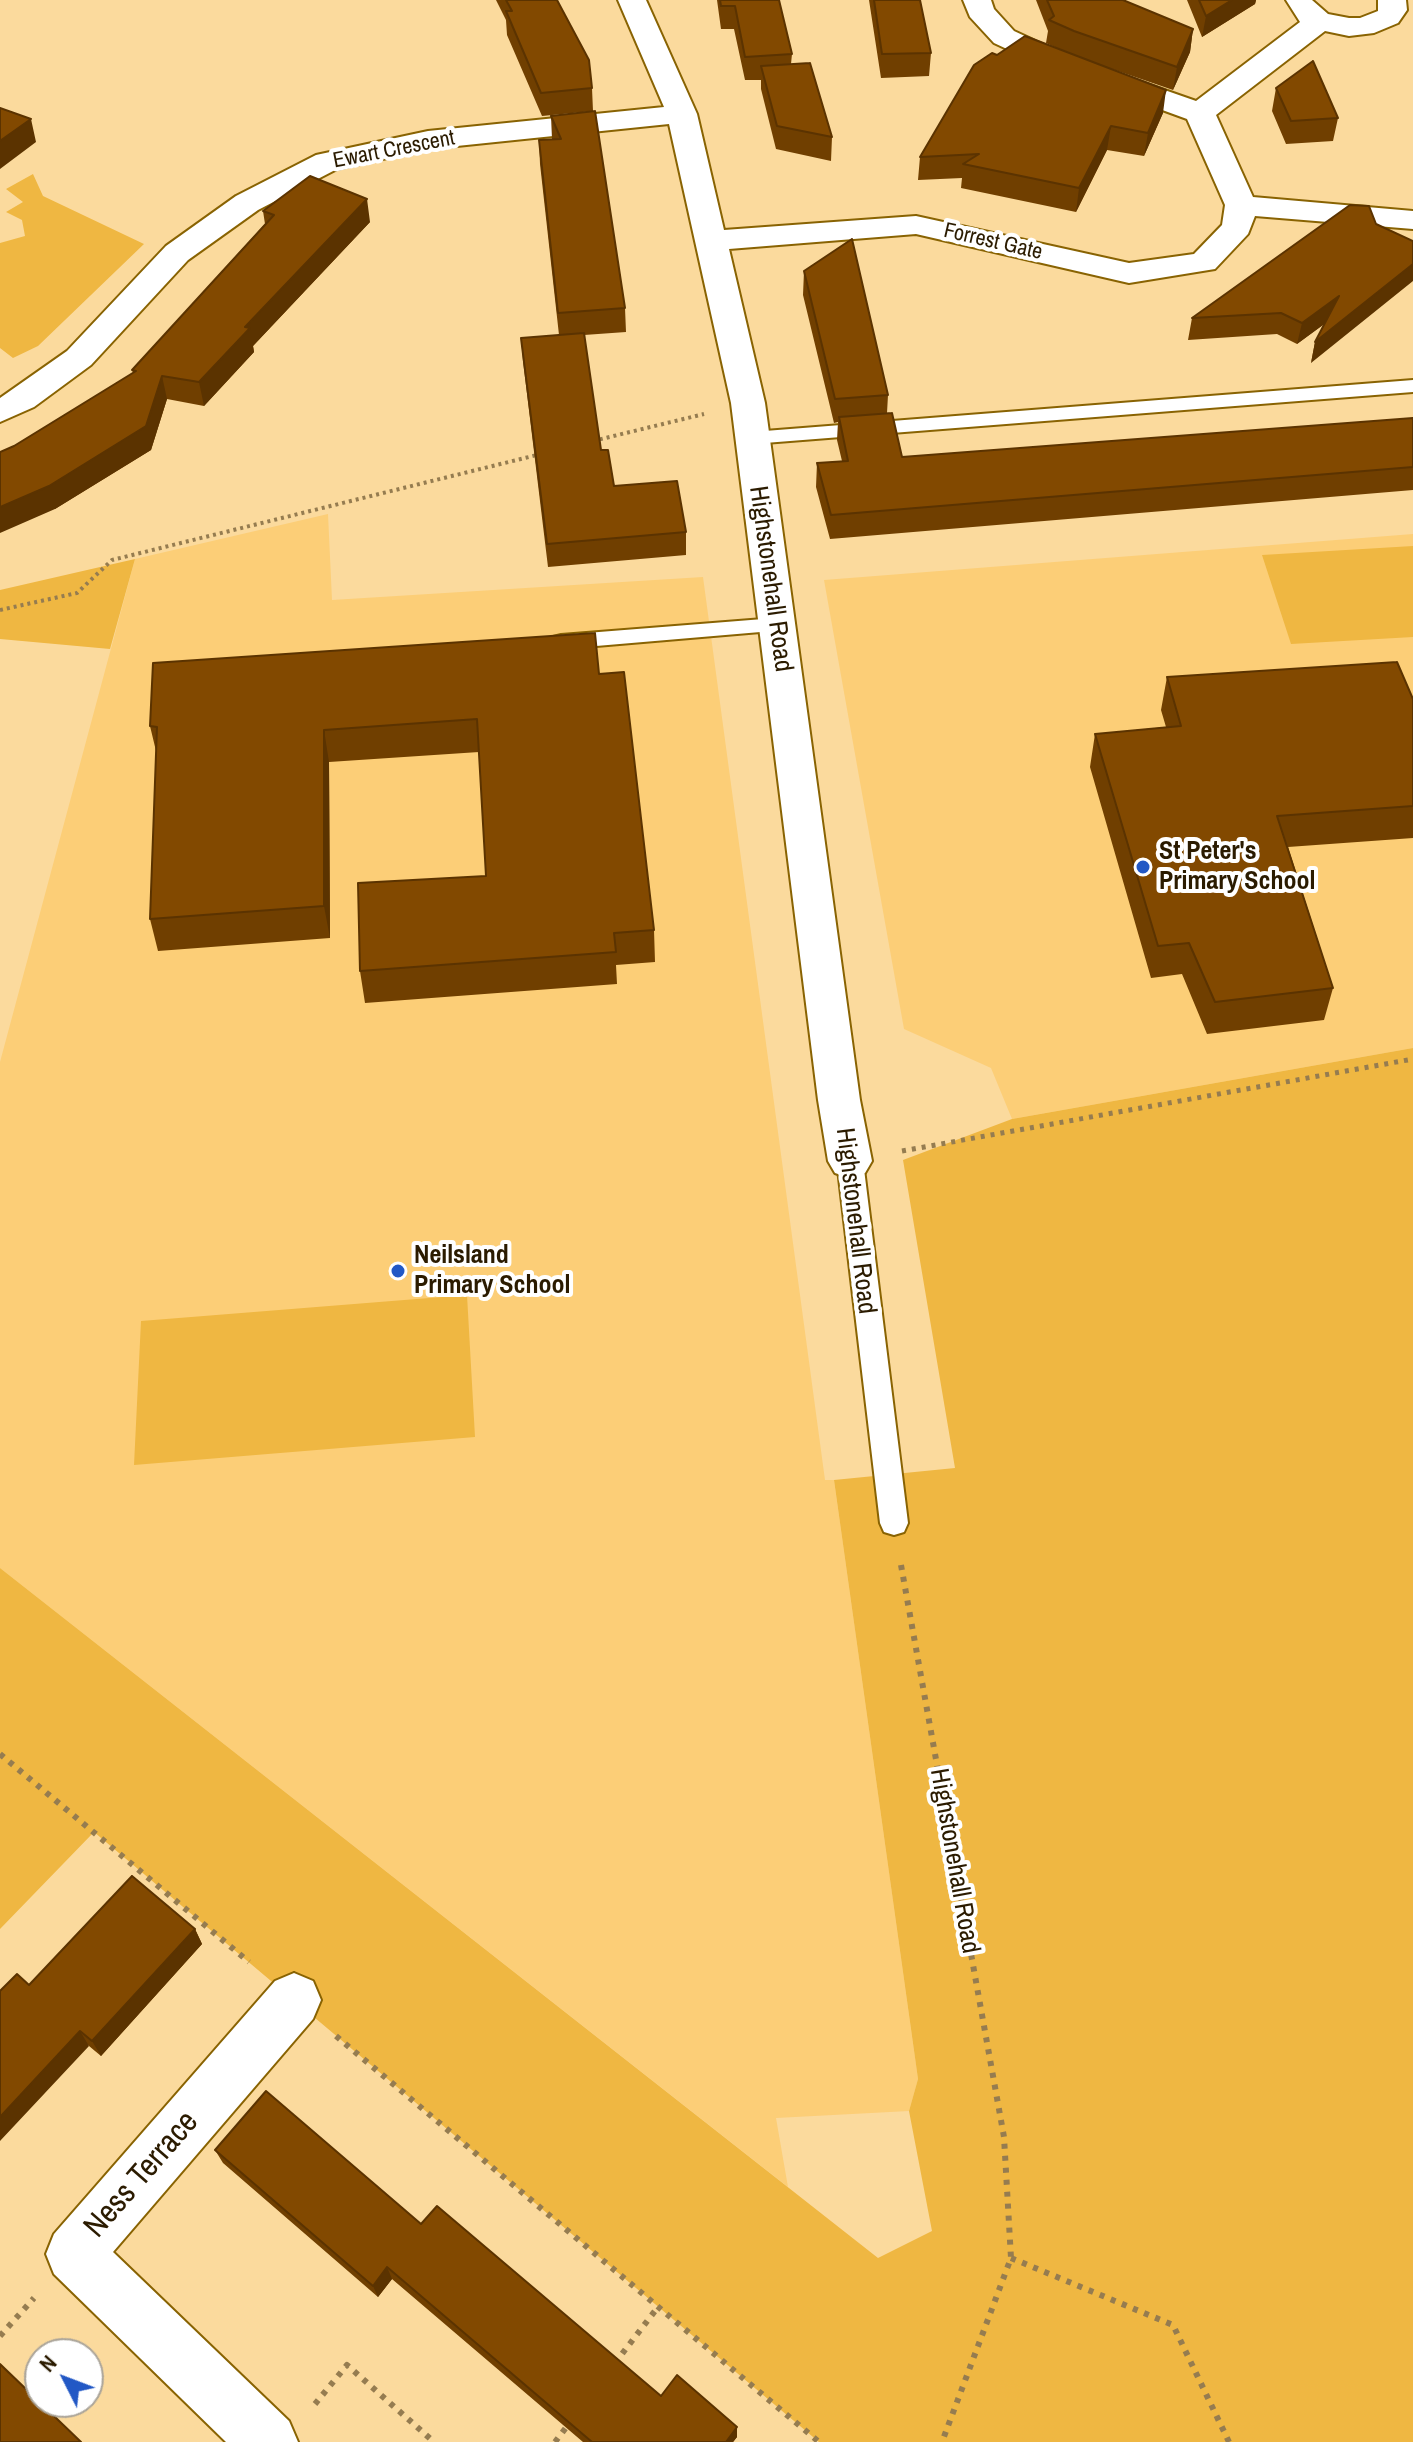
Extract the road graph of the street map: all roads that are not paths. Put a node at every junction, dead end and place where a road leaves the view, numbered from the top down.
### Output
1 (632, 0) edge
2 (977, 0) edge
3 (1392, 0) edge
4 (1308, 10) edge
5 (1200, 113) junction
6 (682, 114) junction
7 (1241, 205) junction
8 (1413, 220) edge
9 (709, 241) junction
10 (1413, 386) edge
11 (7, 397) edge
12 (752, 438) junction
13 (776, 625) junction
14 (532, 644) edge
15 (850, 1161) joint
16 (894, 1523) road end
17 (294, 2000) road end
18 (268, 2442) edge

1 - 6 street, Highstonehall Road
2 - 5 street
3 - 4 street
4 - 5 street
5 - 7 street
6 - 9 street, Highstonehall Road
6 - 11 street, Ewart Crescent
7 - 8 street
7 - 9 street, Forrest Gate
9 - 12 street, Highstonehall Road
10 - 12 lane
12 - 13 street, Highstonehall Road
13 - 14 lane
13 - 15 street, Highstonehall Road
15 - 16 lane, Highstonehall Road
17 - 18 street, Ness Terrace

